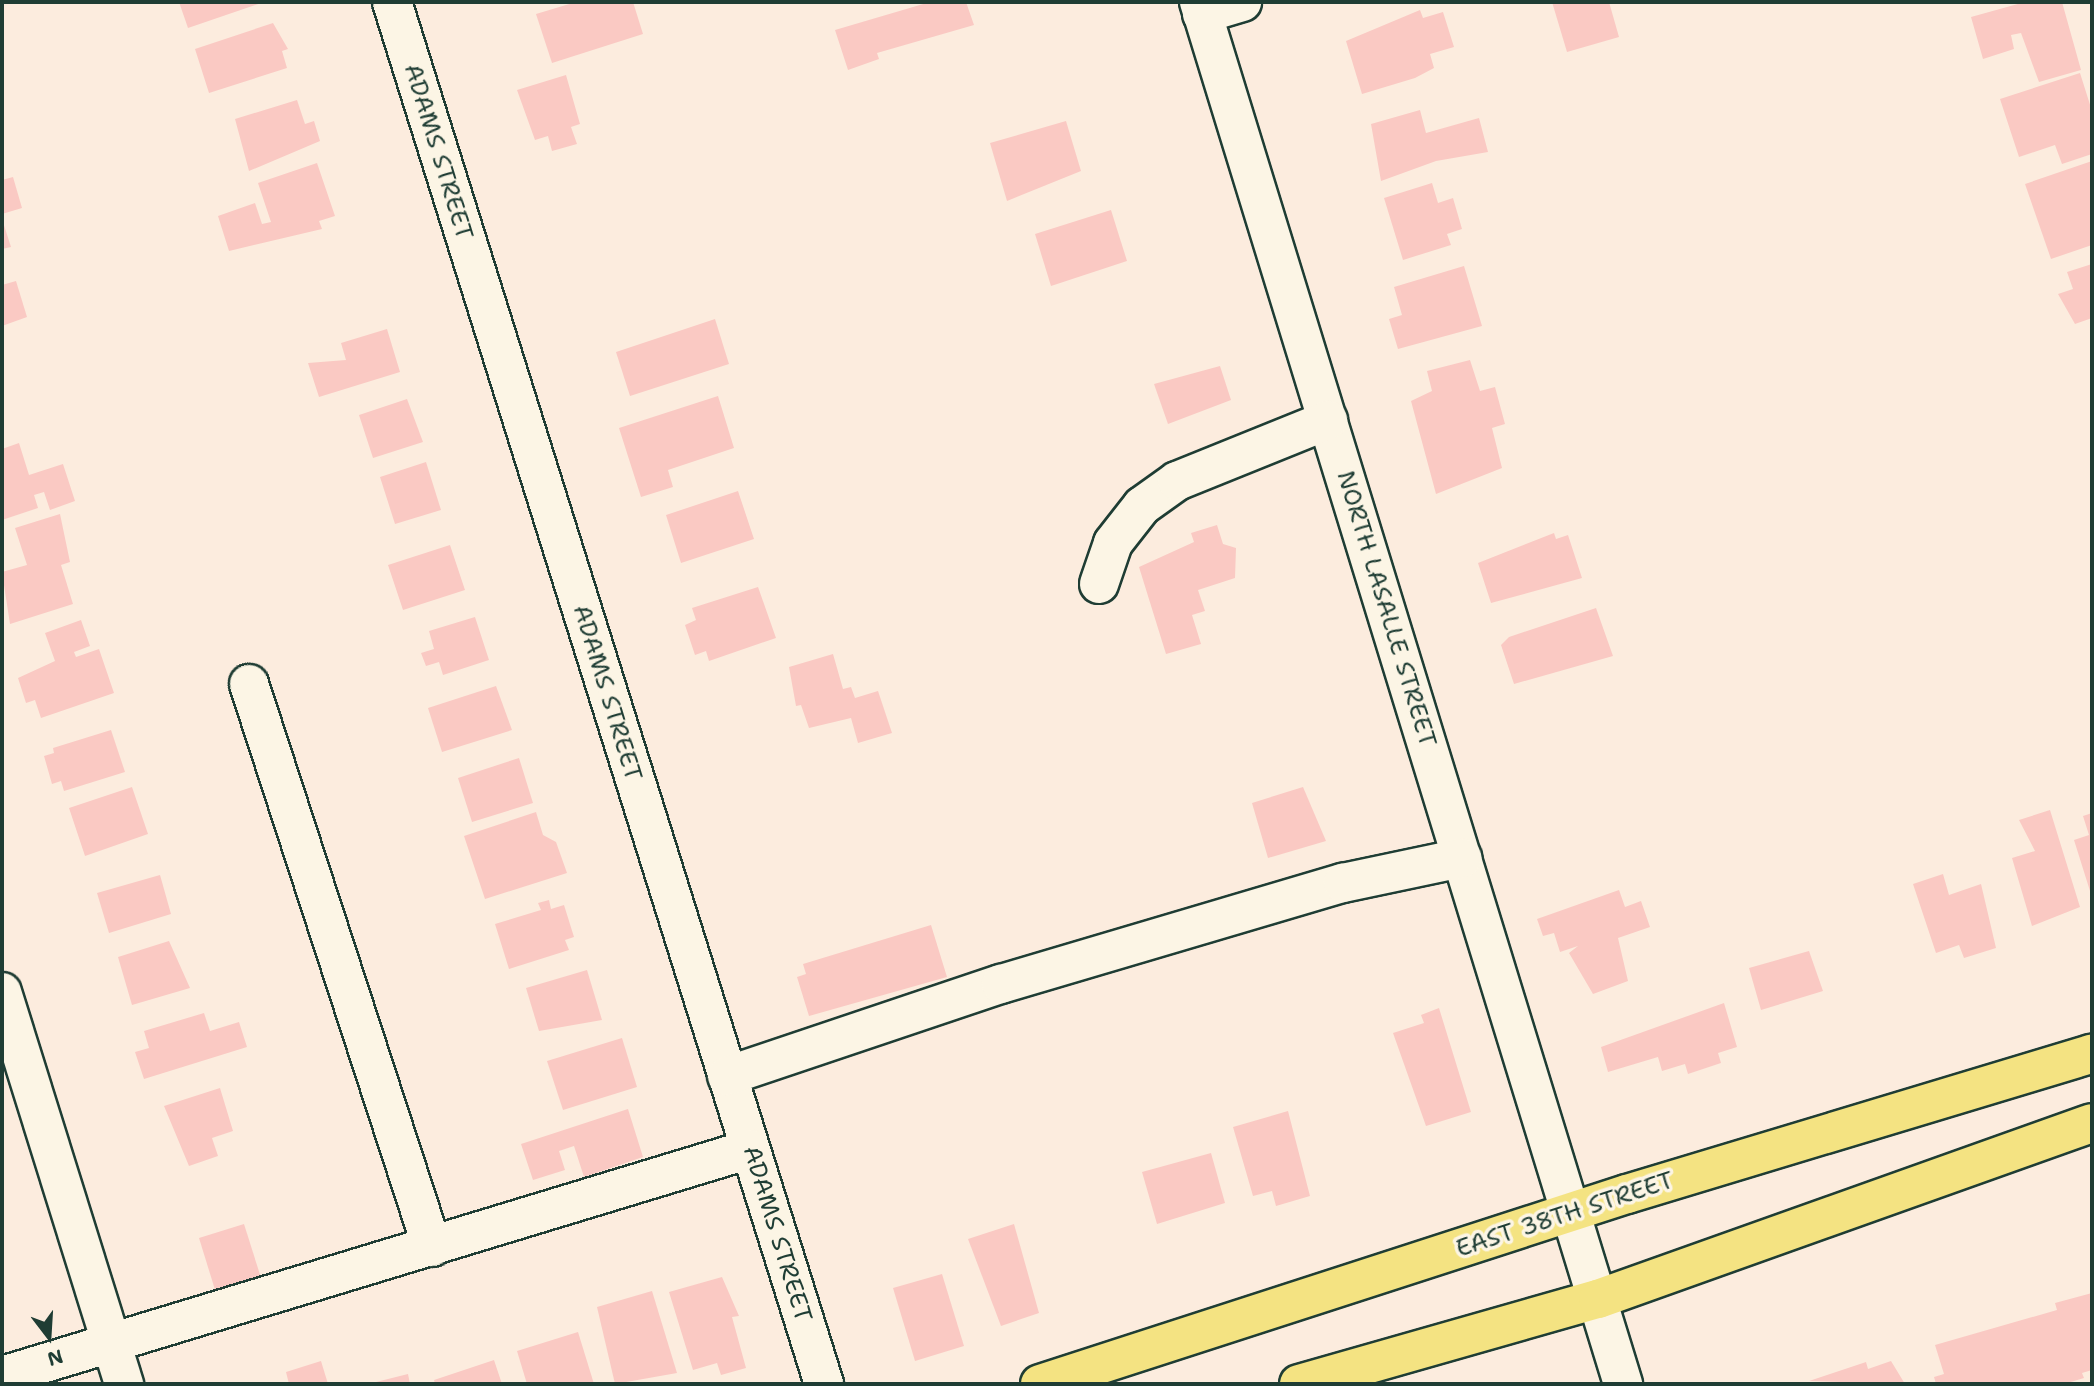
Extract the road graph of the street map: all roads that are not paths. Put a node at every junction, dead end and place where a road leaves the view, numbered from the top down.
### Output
1 (392, 2) edge
2 (1242, 2) edge
3 (1200, 8) edge
4 (1328, 420) junction
5 (1099, 584) dead end
6 (248, 684) dead end
7 (1462, 858) junction
8 (2, 992) edge
9 (2092, 1054) edge
10 (727, 1076) junction
11 (2092, 1123) edge
12 (750, 1149) junction
13 (1573, 1216) junction
14 (432, 1247) junction
15 (1598, 1299) junction
16 (110, 1340) junction
17 (2, 1376) edge
18 (124, 1384) edge
19 (824, 1384) edge
20 (1040, 1384) edge
21 (1299, 1384) edge
22 (1623, 1384) edge

1 - 10 street, ADAMS STREET
2 - 3 street
3 - 4 street, NORTH LASALLE STREET
4 - 5 street
4 - 7 street, NORTH LASALLE STREET
6 - 14 street
7 - 10 street
7 - 13 street, NORTH LASALLE STREET
8 - 16 street
9 - 13 main road, EAST 38TH STREET
10 - 12 street, ADAMS STREET
11 - 15 main road
12 - 14 street
12 - 19 street, ADAMS STREET
13 - 15 street, NORTH LASALLE STREET
13 - 20 main road, EAST 38TH STREET
14 - 16 street
15 - 21 main road
15 - 22 street, NORTH LASALLE STREET
16 - 17 street
16 - 18 street

